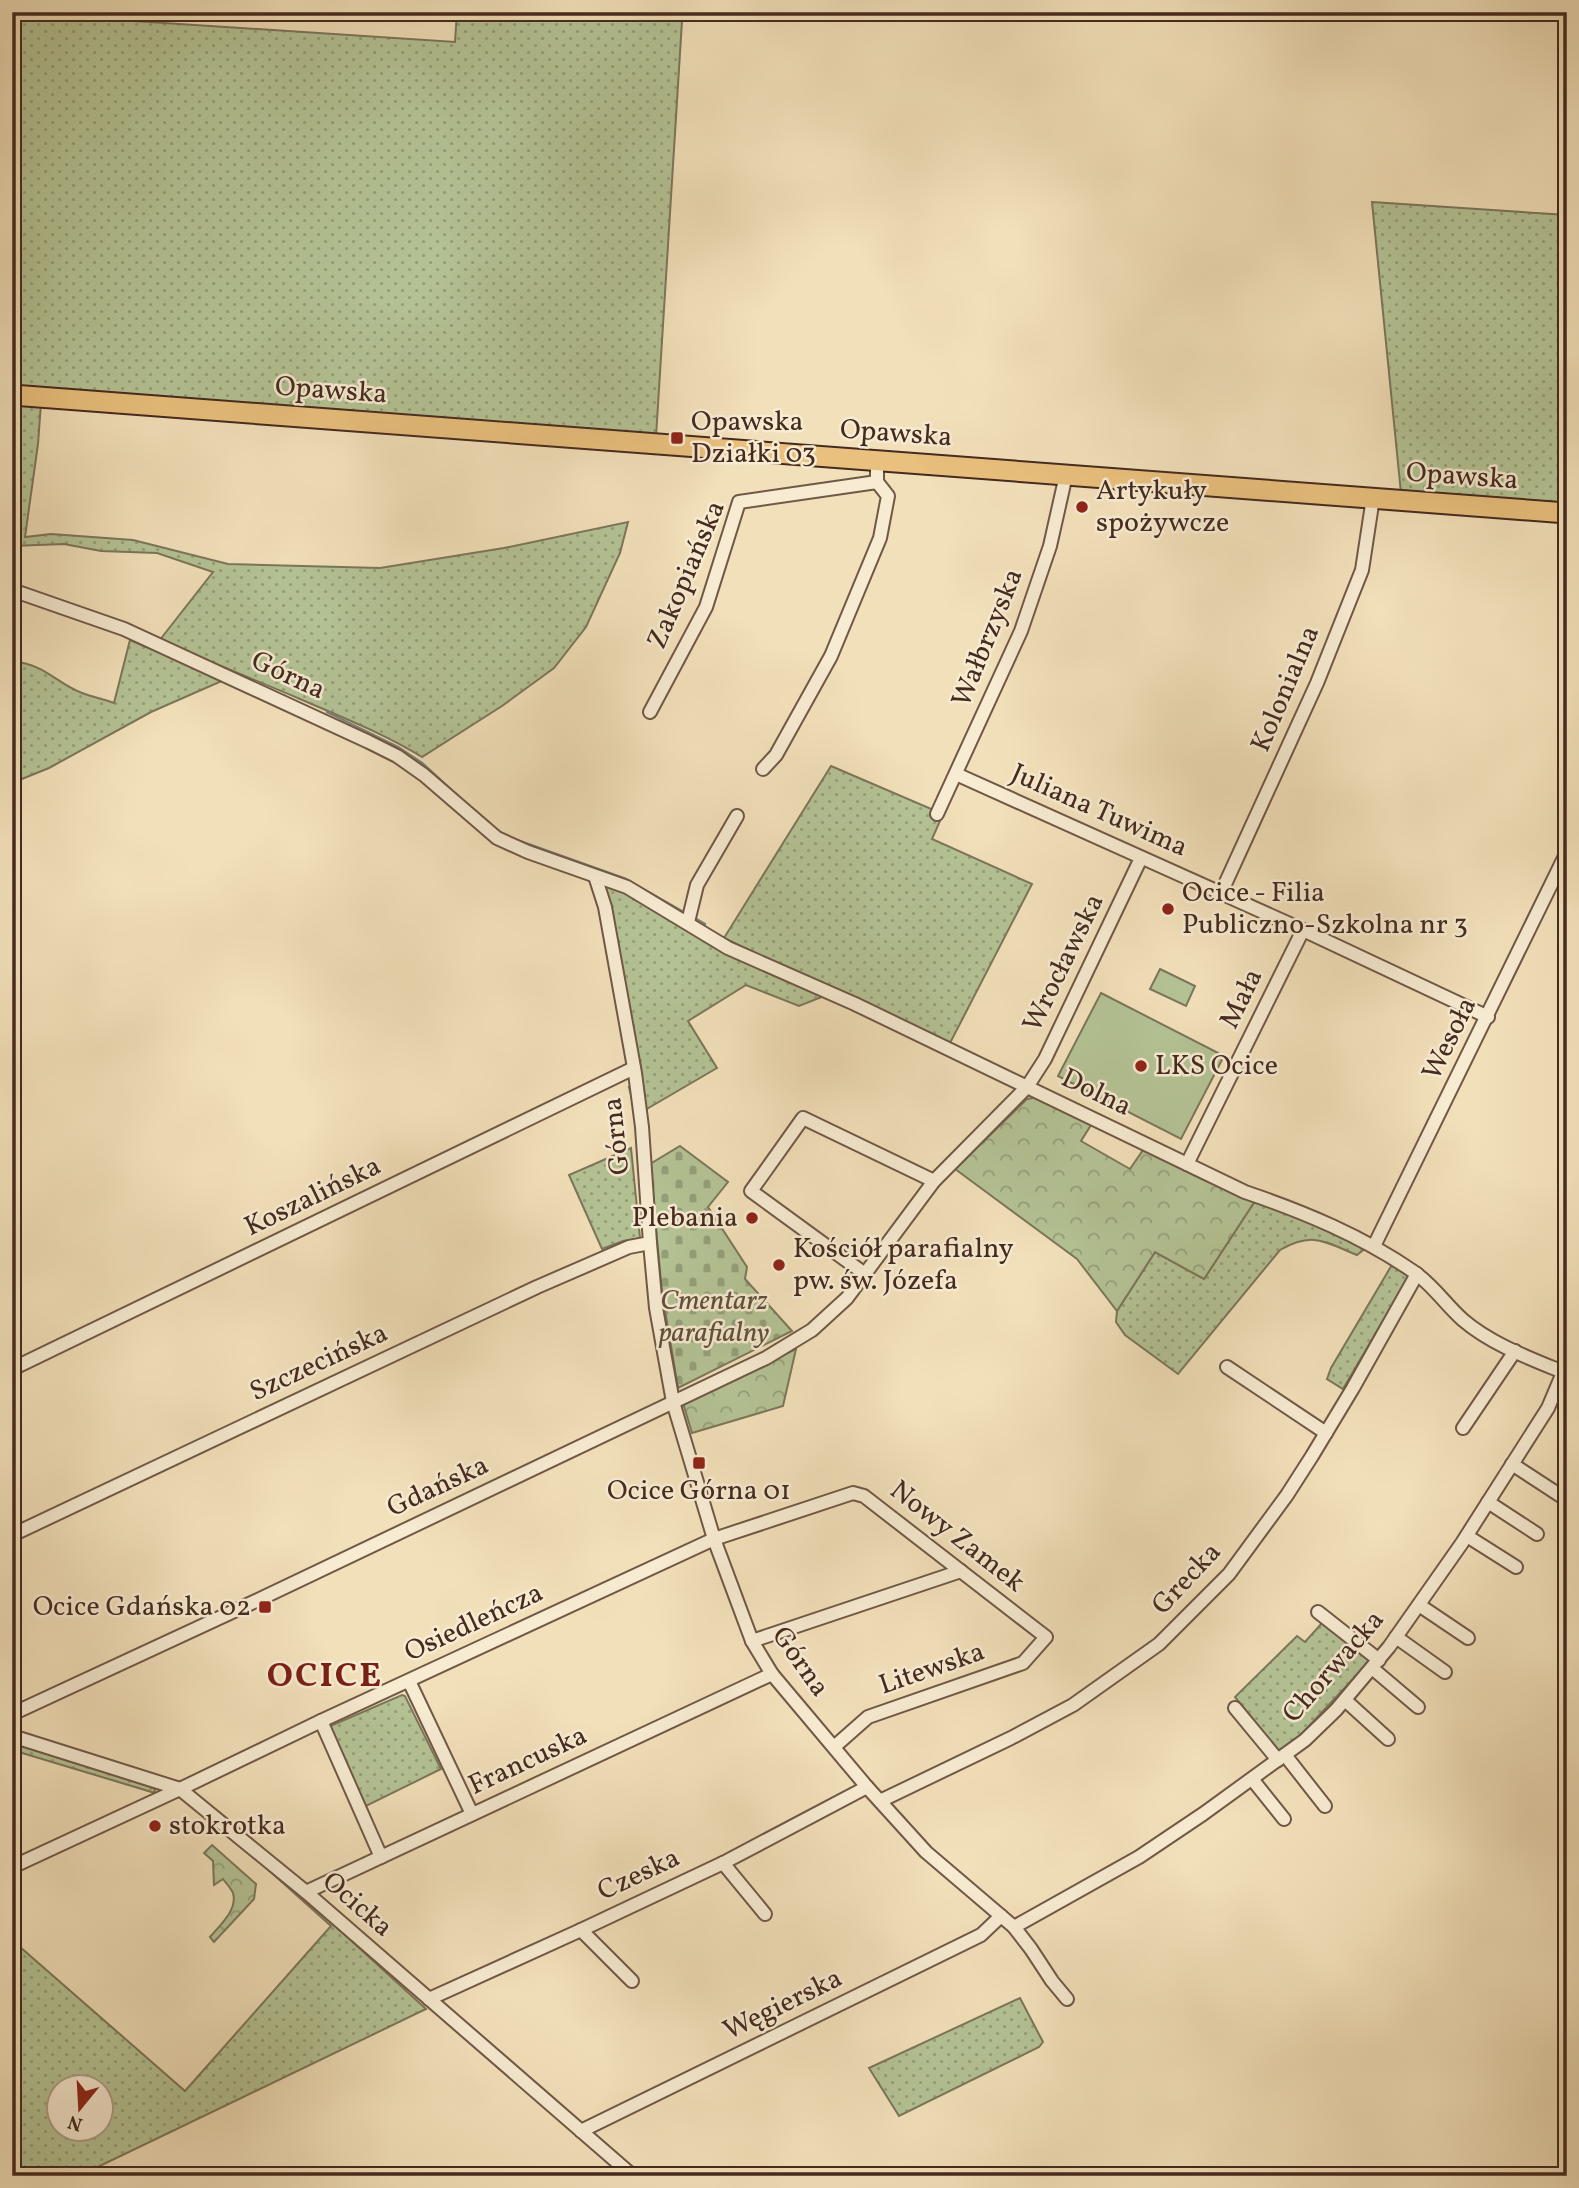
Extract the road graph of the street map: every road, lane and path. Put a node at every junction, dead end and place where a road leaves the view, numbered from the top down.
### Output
1 (12, 395) edge
2 (877, 460) junction
3 (1066, 475) junction
4 (877, 482) junction
5 (1373, 498) junction
6 (1567, 513) edge
7 (12, 590) edge
8 (650, 712) dead end
9 (763, 769) dead end
10 (956, 774) junction
11 (937, 814) dead end
12 (737, 816) dead end
13 (1567, 852) edge
14 (1141, 858) junction
15 (595, 876) junction
16 (1221, 893) junction
17 (689, 916) junction
18 (1303, 930) junction
19 (1488, 1017) junction
20 (634, 1068) junction
21 (1027, 1087) junction
22 (1187, 1164) junction
23 (934, 1181) junction
24 (650, 1243) junction
25 (1374, 1246) junction
26 (864, 1274) junction
27 (1417, 1274) junction
28 (1515, 1351) junction
29 (1227, 1367) dead end
30 (1565, 1367) edge
31 (12, 1369) edge
32 (673, 1402) junction
33 (1463, 1428) dead end
34 (1326, 1433) junction
35 (1513, 1464) junction
36 (1564, 1498) dead end
37 (1488, 1502) junction
38 (1537, 1534) dead end
39 (12, 1535) edge
40 (1467, 1536) junction
41 (714, 1539) junction
42 (1516, 1567) dead end
43 (961, 1571) junction
44 (1419, 1605) junction
45 (1318, 1612) dead end
46 (1046, 1637) joint
47 (1396, 1637) junction
48 (1468, 1639) dead end
49 (752, 1641) junction
50 (1375, 1664) junction
51 (1444, 1672) dead end
52 (772, 1674) junction
53 (409, 1681) junction
54 (1345, 1700) junction
55 (1418, 1707) dead end
56 (1235, 1708) dead end
57 (12, 1714) edge
58 (321, 1721) junction
59 (12, 1736) edge
60 (1388, 1739) dead end
61 (834, 1747) junction
62 (1281, 1758) junction
63 (1252, 1779) junction
64 (867, 1787) junction
65 (180, 1789) junction
66 (880, 1801) junction
67 (1325, 1806) dead end
68 (472, 1814) junction
69 (1284, 1819) dead end
70 (381, 1857) junction
71 (723, 1863) junction
72 (12, 1867) edge
73 (306, 1892) junction
74 (765, 1914) dead end
75 (1001, 1916) junction
76 (1014, 1927) junction
77 (581, 1930) junction
78 (632, 1981) dead end
79 (429, 1999) junction
80 (1067, 1999) dead end
81 (581, 2131) junction
82 (633, 2176) edge

1 - 2 main road, Opawska
2 - 3 main road, Opawska
2 - 4 street
3 - 5 main road, Opawska
3 - 10 street, Wałbrzyska
4 - 8 street, Zakopiańska
4 - 9 street
5 - 6 main road, Opawska
5 - 16 street, Kolonialna
7 - 15 street, Górna
10 - 11 street, Wałbrzyska
10 - 14 street, Juliana Tuwima
12 - 17 street
13 - 19 street, Wesoła
14 - 16 street, Juliana Tuwima
14 - 21 street, Wrocławska
15 - 17 street, Dolna
15 - 20 street, Górna
16 - 18 street, Juliana Tuwima
17 - 21 street, Dolna
18 - 19 street, Juliana Tuwima
18 - 22 street, Mała
19 - 25 street, Wesoła
20 - 24 street, Górna
20 - 31 street, Koszalińska
21 - 22 street, Dolna
21 - 23 street, Gdańska
22 - 25 street, Dolna
23 - 26 street, Gdańska
23 - 26 street
24 - 32 street, Górna
24 - 39 street, Szczecińska
25 - 27 street, Dolna
26 - 32 street, Gdańska
27 - 28 street, Dolna
27 - 34 street, Grecka
28 - 30 street, Dolna
28 - 33 street
29 - 34 street
30 - 35 street, Chorwacka
32 - 41 street, Górna
32 - 57 street, Gdańska
34 - 66 street, Grecka
35 - 36 street
35 - 37 street, Chorwacka
37 - 38 street
37 - 40 street, Chorwacka
40 - 42 street
40 - 44 street, Chorwacka
41 - 43 street, Nowy Zamek
41 - 49 street, Górna
41 - 53 street, Osiedleńcza
43 - 46 street, Nowy Zamek
43 - 49 street
44 - 47 street, Chorwacka
44 - 48 street
45 - 50 street
46 - 61 street, Litewska
47 - 50 street, Chorwacka
47 - 51 street
49 - 52 street, Górna
50 - 54 street, Chorwacka
50 - 55 street
52 - 61 street, Górna
52 - 68 street, Francuska
53 - 58 street, Osiedleńcza
53 - 68 street
54 - 60 street
54 - 62 street, Chorwacka
56 - 62 street
58 - 65 street, Osiedleńcza
58 - 70 street
59 - 65 street, Ocicka
61 - 64 street, Górna
62 - 63 street, Chorwacka
62 - 67 street
63 - 69 street
63 - 76 street, Chorwacka
64 - 66 street, Górna
64 - 71 street, Czeska
65 - 72 street, Osiedleńcza
65 - 73 street, Ocicka
66 - 75 street, Górna
68 - 70 street, Francuska
70 - 73 street, Francuska
71 - 74 street
71 - 77 street, Czeska
73 - 79 street, Ocicka
75 - 76 street, Górna
75 - 81 street, Węgierska
76 - 80 street, Górna
77 - 78 street
77 - 79 street, Czeska
79 - 81 street, Ocicka
81 - 82 street, Ocicka

